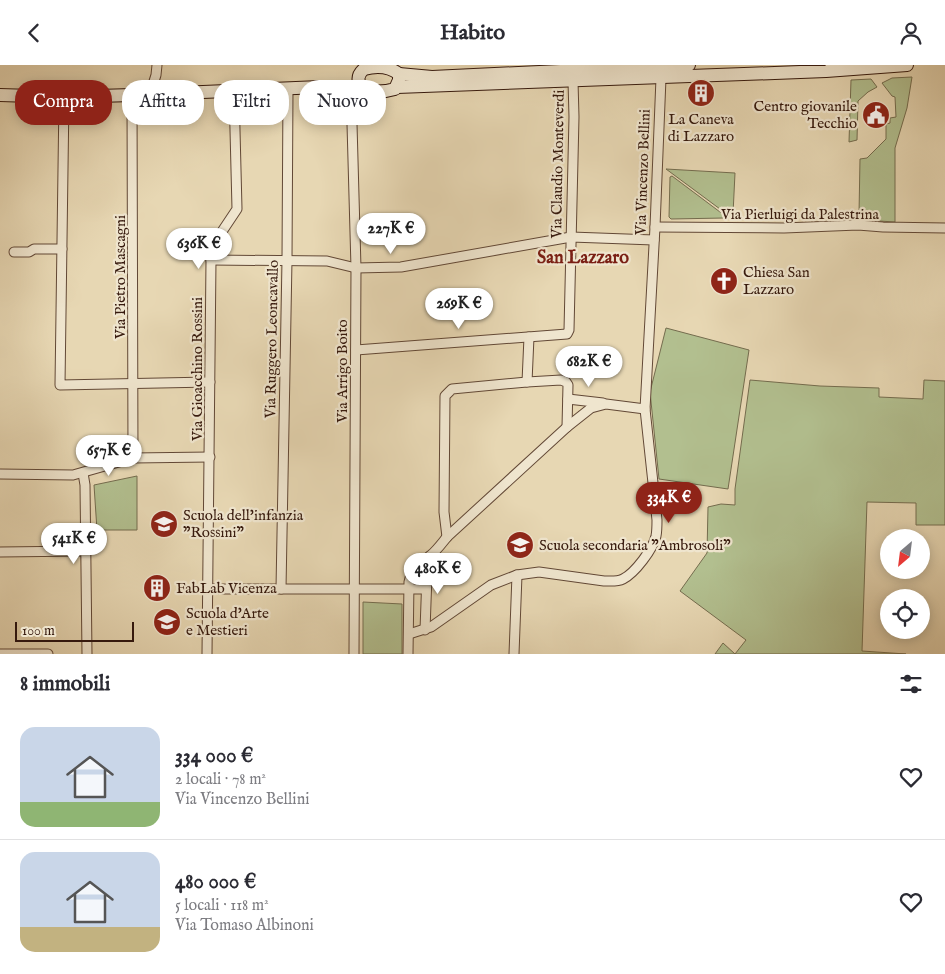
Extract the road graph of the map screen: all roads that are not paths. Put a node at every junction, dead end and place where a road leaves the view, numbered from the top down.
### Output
1 (157, 65) edge
2 (689, 65) edge
3 (907, 65) edge
4 (375, 66) edge
5 (634, 66) edge
6 (518, 69) edge
7 (359, 75) junction
8 (661, 77) junction
9 (154, 80) edge
10 (346, 80) edge
11 (358, 80) edge
12 (398, 81) junction
13 (573, 81) junction
14 (386, 91) edge
15 (0, 95) edge
16 (15, 96) edge
17 (15, 97) edge
18 (0, 101) edge
19 (64, 125) edge
20 (132, 125) edge
21 (235, 125) edge
22 (288, 125) edge
23 (357, 125) edge
24 (655, 227) junction
25 (945, 228) edge
26 (571, 237) junction
27 (654, 240) junction
28 (62, 249) junction
29 (14, 252) dead end
30 (211, 260) junction
31 (287, 260) junction
32 (356, 268) junction
33 (529, 337) junction
34 (356, 350) junction
35 (210, 382) junction
36 (527, 382) junction
37 (134, 383) junction
38 (568, 399) junction
39 (606, 404) junction
40 (645, 409) junction
41 (567, 427) junction
42 (210, 457) junction
43 (133, 458) junction
44 (83, 473) junction
45 (3, 476) edge
46 (447, 537) junction
47 (85, 551) junction
48 (0, 552) edge
49 (430, 556) junction
50 (517, 575) junction
51 (208, 589) junction
52 (281, 589) junction
53 (355, 589) junction
54 (408, 589) junction
55 (426, 589) junction
56 (425, 630) junction
57 (409, 634) junction
58 (0, 654) edge
59 (48, 654) edge
60 (87, 654) edge
61 (207, 654) edge
62 (354, 654) edge
63 (408, 654) edge
64 (514, 654) edge

1 - 9 street
2 - 5 main road
3 - 8 main road
4 - 7 main road
4 - 12 main road
5 - 6 main road
6 - 12 main road
7 - 10 main road
7 - 11 main road
8 - 13 main road
8 - 24 street, Via Vincenzo Bellini
12 - 13 main road
12 - 14 main road
13 - 26 street, Via Claudio Monteverdi
15 - 16 main road
17 - 18 main road
19 - 28 street
20 - 37 street, Via Pietro Mascagni
21 - 30 street, Via Gioacchino Rossini
22 - 31 street, Via Ruggero Leoncavallo
23 - 32 street, Via Arrigo Boito
24 - 25 street, Via Pierluigi da Palestrina
24 - 27 street, Via Vincenzo Bellini
26 - 27 street
26 - 32 street
26 - 33 street, Via Claudio Monteverdi
27 - 40 street, Via Vincenzo Bellini
28 - 29 street
28 - 37 street
30 - 31 street
30 - 35 street, Via Gioacchino Rossini
31 - 32 street
31 - 52 street, Via Ruggero Leoncavallo
32 - 34 street, Via Arrigo Boito
33 - 34 street
33 - 36 street
34 - 53 street, Via Arrigo Boito
35 - 37 street
35 - 42 street, Via Gioacchino Rossini
36 - 38 street
36 - 46 street
37 - 43 street, Via Pietro Mascagni
38 - 39 street
38 - 41 street
39 - 40 street
39 - 41 street
40 - 50 street, Via Vincenzo Bellini
41 - 46 street
42 - 43 street
42 - 51 street, Via Gioacchino Rossini
43 - 44 street
44 - 45 street
44 - 47 street
46 - 49 street
47 - 48 street
47 - 60 street
49 - 54 street
49 - 55 street
50 - 56 street, Via Vincenzo Bellini
50 - 64 street
51 - 52 street
51 - 61 street, Via Gioacchino Rossini
52 - 53 street
53 - 54 street
53 - 62 street, Via Arrigo Boito
54 - 55 street
54 - 57 street
55 - 56 street
56 - 57 street, Via Vincenzo Bellini
57 - 63 street
58 - 59 street

